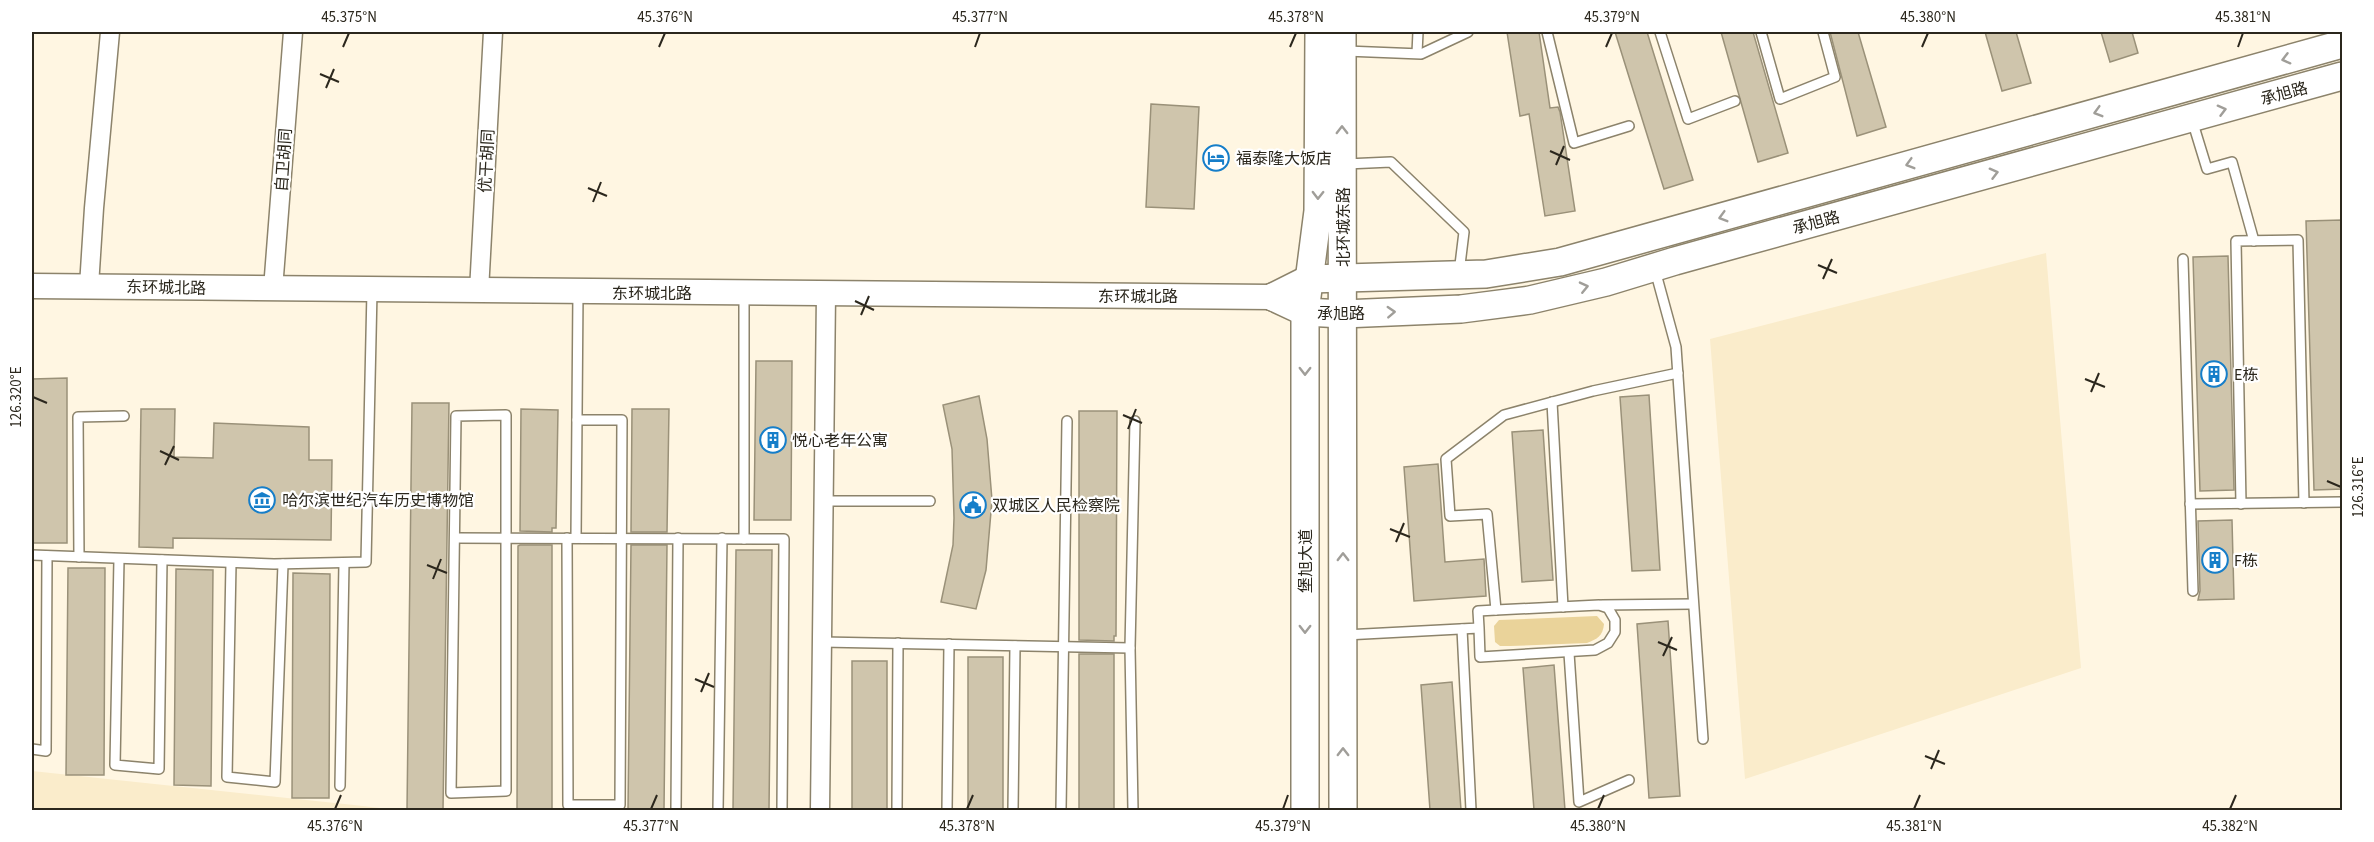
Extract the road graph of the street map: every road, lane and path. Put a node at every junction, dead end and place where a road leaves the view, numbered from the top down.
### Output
1 (110, 32) edge
2 (293, 32) edge
3 (493, 32) edge
4 (1418, 32) edge
5 (1468, 32) edge
6 (1547, 32) edge
7 (1660, 32) edge
8 (1761, 32) edge
9 (1823, 32) edge
10 (1331, 41) edge
11 (2343, 44) edge
12 (1417, 53) junction
13 (2343, 76) edge
14 (1735, 101) dead end
15 (2191, 118) junction
16 (1629, 126) dead end
17 (1342, 164) junction
18 (2254, 241) junction
19 (2183, 259) dead end
20 (1654, 267) junction
21 (1459, 275) junction
22 (1309, 279) junction
23 (1343, 279) junction
24 (32, 286) edge
25 (89, 286) junction
26 (273, 289) junction
27 (372, 290) junction
28 (479, 291) junction
29 (578, 292) junction
30 (744, 293) junction
31 (826, 294) junction
32 (1273, 297) junction
33 (1305, 312) junction
34 (1343, 314) junction
35 (1678, 373) junction
36 (1552, 402) junction
37 (124, 416) dead end
38 (577, 420) junction
39 (1067, 421) dead end
40 (1135, 421) dead end
41 (824, 501) junction
42 (930, 501) dead end
43 (2304, 502) junction
44 (2343, 502) edge
45 (2190, 504) junction
46 (2241, 504) junction
47 (456, 538) junction
48 (506, 538) junction
49 (572, 538) junction
50 (622, 538) junction
51 (678, 538) junction
52 (722, 538) junction
53 (744, 539) junction
54 (32, 555) edge
55 (47, 556) junction
56 (79, 557) junction
57 (118, 559) junction
58 (162, 560) junction
59 (231, 563) junction
60 (344, 563) junction
61 (283, 564) junction
62 (2193, 591) dead end
63 (1693, 604) junction
64 (1599, 605) junction
65 (1563, 607) junction
66 (1496, 610) junction
67 (1479, 628) junction
68 (1462, 629) junction
69 (1343, 635) junction
70 (822, 642) junction
71 (898, 643) junction
72 (949, 644) junction
73 (1015, 646) junction
74 (1064, 646) junction
75 (1130, 648) junction
76 (1569, 653) junction
77 (1703, 739) dead end
78 (32, 749) edge
79 (1629, 780) dead end
80 (340, 786) dead end
81 (676, 810) edge
82 (718, 810) edge
83 (782, 810) edge
84 (820, 810) edge
85 (897, 810) edge
86 (947, 810) edge
87 (1013, 810) edge
88 (1061, 810) edge
89 (1133, 810) edge
90 (1305, 810) edge
91 (1343, 810) edge
92 (1471, 810) edge

1 - 25 street
2 - 26 street, 自卫胡同
3 - 28 street, 优干胡同
4 - 12 lane
5 - 12 lane
6 - 16 lane
7 - 14 lane
8 - 9 lane
10 - 12 lane
17 -> 10 main road, 北环城东路
10 -> 22 main road, 北环城东路
11 -> 21 main road, 承旭路
15 -> 13 main road, 承旭路
15 - 18 lane
20 -> 15 main road, 承旭路
17 - 21 lane
17 - 23 main road, 北环城东路
18 - 43 lane
18 - 46 lane
19 - 45 lane
34 -> 20 main road, 承旭路
20 - 35 lane
21 - 23 main road, 承旭路
22 - 23 main road, 承旭路
22 - 32 main road, 承旭路
22 - 33 main road, 北环城东路
23 - 34 main road, 北环城东路
24 - 25 main road, 东环城北路
25 - 26 main road, 东环城北路
26 - 27 main road, 东环城北路
27 - 28 main road, 东环城北路
27 - 60 lane
28 - 29 main road, 东环城北路
29 - 30 main road, 东环城北路
29 - 38 lane
30 - 31 main road, 东环城北路
30 - 53 lane
31 - 32 main road, 东环城北路
31 - 41 street
32 - 33 main road, 承旭路
33 - 34 main road, 承旭路
33 -> 90 main road, 堡旭大道
69 -> 34 main road
35 - 36 lane
35 - 63 lane
36 - 65 lane
36 - 66 lane
37 - 56 lane
38 - 49 lane
38 - 50 lane
39 - 74 lane
40 - 75 lane
41 - 42 lane
41 - 70 street
43 - 44 lane
43 - 46 lane
45 - 46 lane
45 - 62 lane
47 - 48 lane
47 - 48 lane
47 - 48 lane
48 - 49 lane
49 - 50 lane
49 - 50 lane
50 - 51 lane
51 - 52 lane
51 - 81 lane
52 - 53 lane
52 - 82 lane
53 - 83 lane
54 - 55 lane
55 - 56 lane
55 - 78 lane
56 - 57 lane
57 - 58 lane
57 - 58 lane
58 - 59 lane
59 - 61 lane
59 - 61 lane
60 - 61 lane
60 - 80 lane
63 - 64 lane
63 - 77 lane
64 - 65 lane
64 - 76 lane
65 - 66 lane
66 - 67 lane
67 - 68 lane
67 - 76 lane
68 - 69 lane
68 - 92 lane
91 -> 69 main road
70 - 71 lane
70 - 84 street
71 - 72 lane
71 - 85 lane
72 - 73 lane
72 - 86 lane
73 - 74 lane
73 - 87 lane
74 - 75 lane
74 - 88 lane
75 - 89 lane
76 - 79 lane

